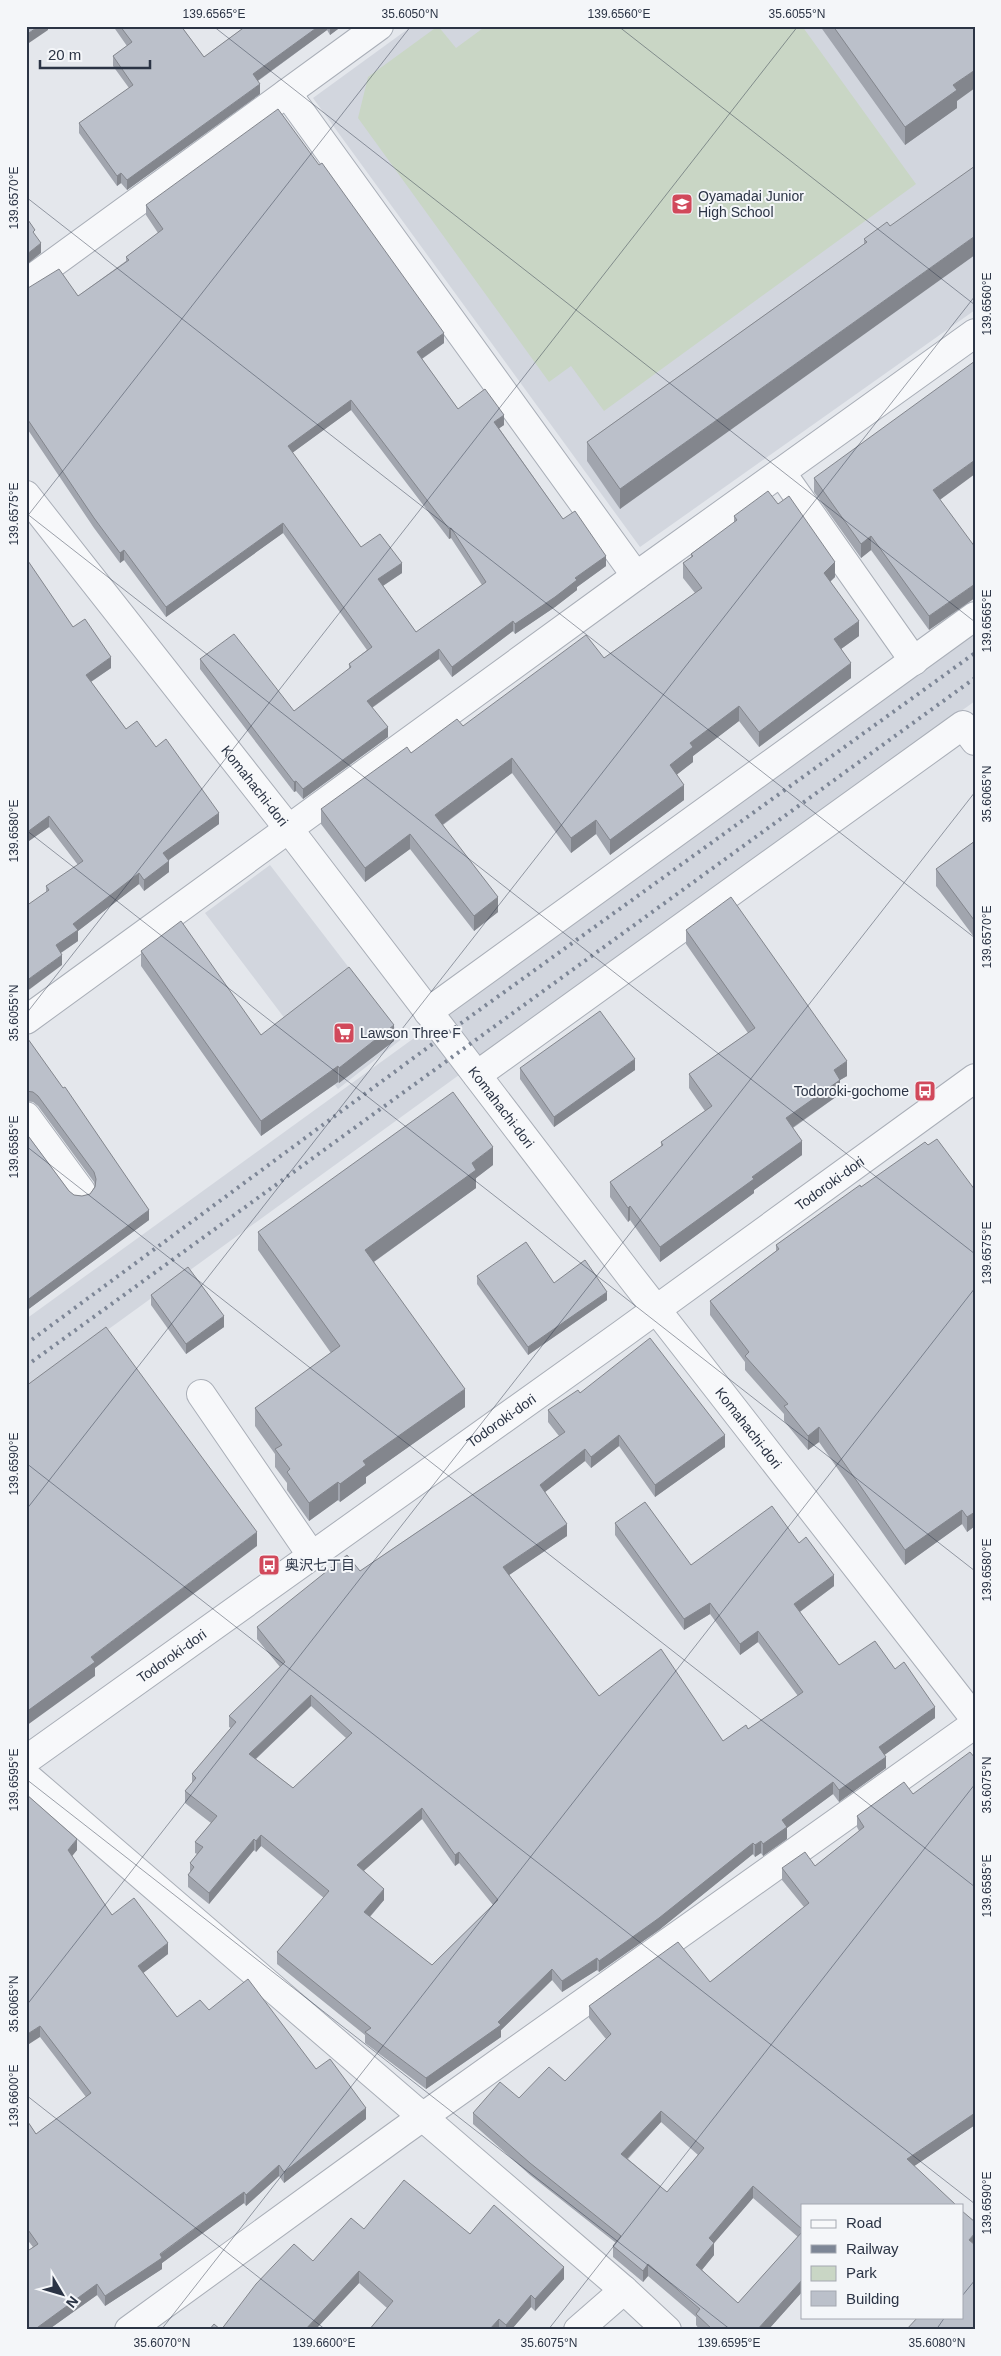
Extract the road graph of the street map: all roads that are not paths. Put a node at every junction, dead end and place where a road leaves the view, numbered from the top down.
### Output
1 (379, 26) edge
2 (287, 93) junction
3 (26, 283) edge
4 (975, 334) edge
5 (781, 472) junction
6 (26, 495) edge
7 (636, 576) junction
8 (975, 616) edge
9 (914, 661) junction
10 (975, 741) edge
11 (288, 828) junction
12 (428, 1012) junction
13 (26, 1020) edge
14 (477, 1075) junction
15 (975, 1078) edge
16 (26, 1116) edge
17 (81, 1191) dead end
18 (656, 1310) junction
19 (201, 1394) dead end
20 (312, 1556) junction
21 (975, 1719) edge
22 (975, 1724) edge
23 (26, 1760) edge
24 (26, 1776) edge
25 (422, 2118) junction
26 (624, 2290) junction
27 (129, 2330) edge
28 (578, 2330) edge
29 (667, 2330) edge

1 - 2 street
2 - 3 street
2 - 7 street
4 - 5 street
5 - 7 street
5 - 9 street
6 - 11 street, Komahachi-dori
7 - 11 street
8 - 9 street
9 - 12 street
10 - 14 street
11 - 12 street, Komahachi-dori
11 - 13 street
12 - 14 street, Komahachi-dori
14 - 18 street, Komahachi-dori
15 - 18 street, Todoroki-dori
16 - 17 street
18 - 20 street, Todoroki-dori
18 - 21 street, Komahachi-dori
19 - 20 street
20 - 23 street, Todoroki-dori
22 - 25 street
24 - 25 street
25 - 26 street
25 - 27 street
26 - 28 street
26 - 29 street

